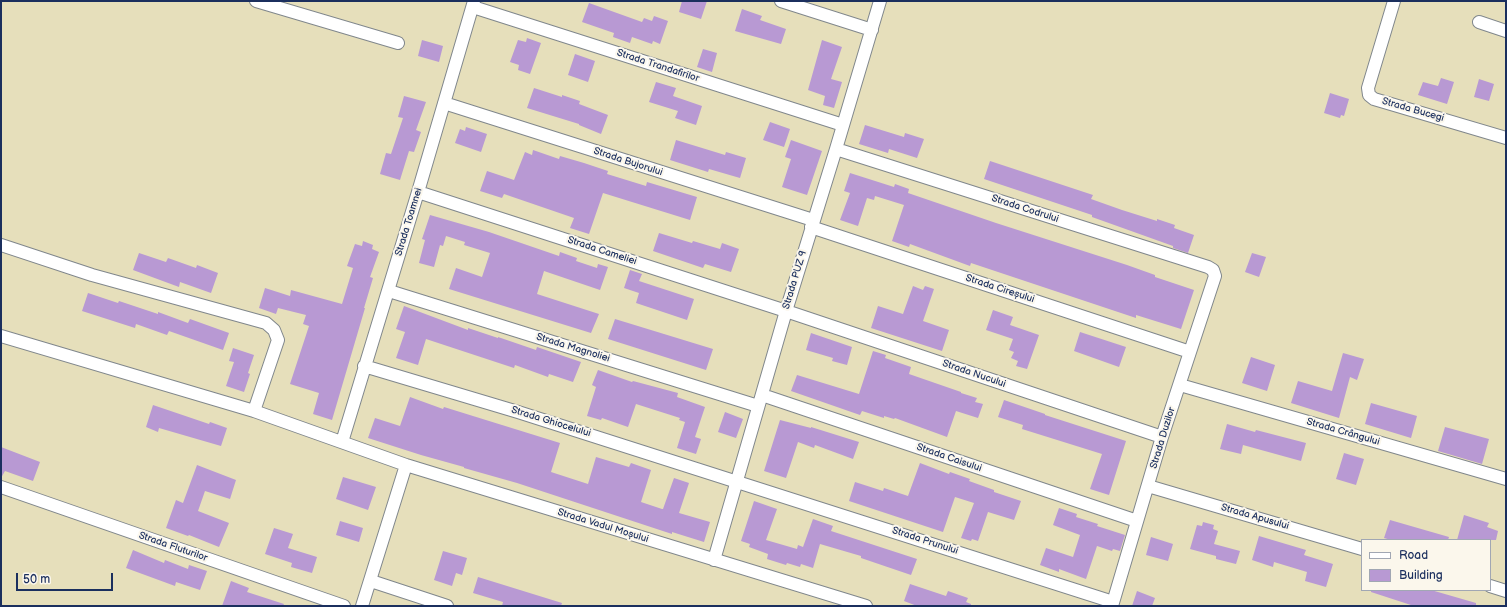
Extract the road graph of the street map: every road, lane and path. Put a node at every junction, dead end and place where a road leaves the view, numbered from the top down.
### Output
1 (256, 1) edge
2 (781, 1) edge
3 (880, 1) edge
4 (1394, 1) edge
5 (474, 4) edge
6 (1478, 22) dead end
7 (872, 30) junction
8 (1506, 31) edge
9 (398, 43) dead end
10 (444, 103) junction
11 (843, 125) junction
12 (1506, 138) edge
13 (836, 149) junction
14 (418, 192) junction
15 (812, 224) junction
16 (1, 245) edge
17 (1213, 270) joint
18 (389, 291) junction
19 (786, 310) junction
20 (1, 336) edge
21 (1190, 352) junction
22 (364, 366) junction
23 (1180, 385) junction
24 (760, 401) junction
25 (254, 411) junction
26 (1162, 437) junction
27 (342, 442) junction
28 (406, 465) junction
29 (1506, 479) edge
30 (737, 481) junction
31 (1148, 486) junction
32 (1, 487) edge
33 (1137, 521) junction
34 (1361, 549) edge
35 (714, 560) junction
36 (370, 581) junction
37 (1491, 586) edge
38 (1506, 591) edge
39 (1112, 604) edge
40 (344, 606) edge
41 (362, 606) edge
42 (447, 606) edge
43 (866, 606) edge

1 - 9 street
2 - 7 street
3 - 7 street, Strada PUZ 9
4 - 12 street, Strada Bucegi
5 - 10 street, Strada Toamnei
5 - 11 street, Strada Trandafirilor
6 - 8 street
7 - 11 street, Strada PUZ 9
10 - 14 street, Strada Toamnei
10 - 15 street, Strada Bujorului
11 - 13 street, Strada PUZ 9
13 - 15 street, Strada PUZ 9
13 - 17 street, Strada Codrului
14 - 18 street, Strada Toamnei
14 - 19 street, Strada Cameliei
15 - 19 street, Strada PUZ 9
15 - 21 street, Strada Cireșului
16 - 25 street
17 - 21 street, Strada Duzilor
18 - 22 street, Strada Toamnei
18 - 24 street, Strada Magnoliei
19 - 24 street, Strada PUZ 9
19 - 26 street, Strada Nucului
20 - 25 street, Strada Vadul Moșului
21 - 23 street, Strada Duzilor
22 - 27 street, Strada Toamnei
22 - 30 street, Strada Ghiocelului
23 - 26 street, Strada Duzilor
23 - 29 street, Strada Crângului
24 - 30 street, Strada PUZ 9
24 - 33 street, Strada Caisului
25 - 27 street, Strada Vadul Moșului
26 - 31 street, Strada Duzilor
27 - 28 street, Strada Vadul Moșului
28 - 35 street, Strada Vadul Moșului
28 - 36 street
30 - 35 street, Strada PUZ 9
30 - 39 street, Strada Prunului
31 - 33 street, Strada Duzilor
31 - 34 street, Strada Apusului
32 - 40 street, Strada Fluturilor
33 - 39 street, Strada Duzilor
35 - 43 street, Strada Vadul Moșului
36 - 41 street
36 - 42 street
37 - 38 street

